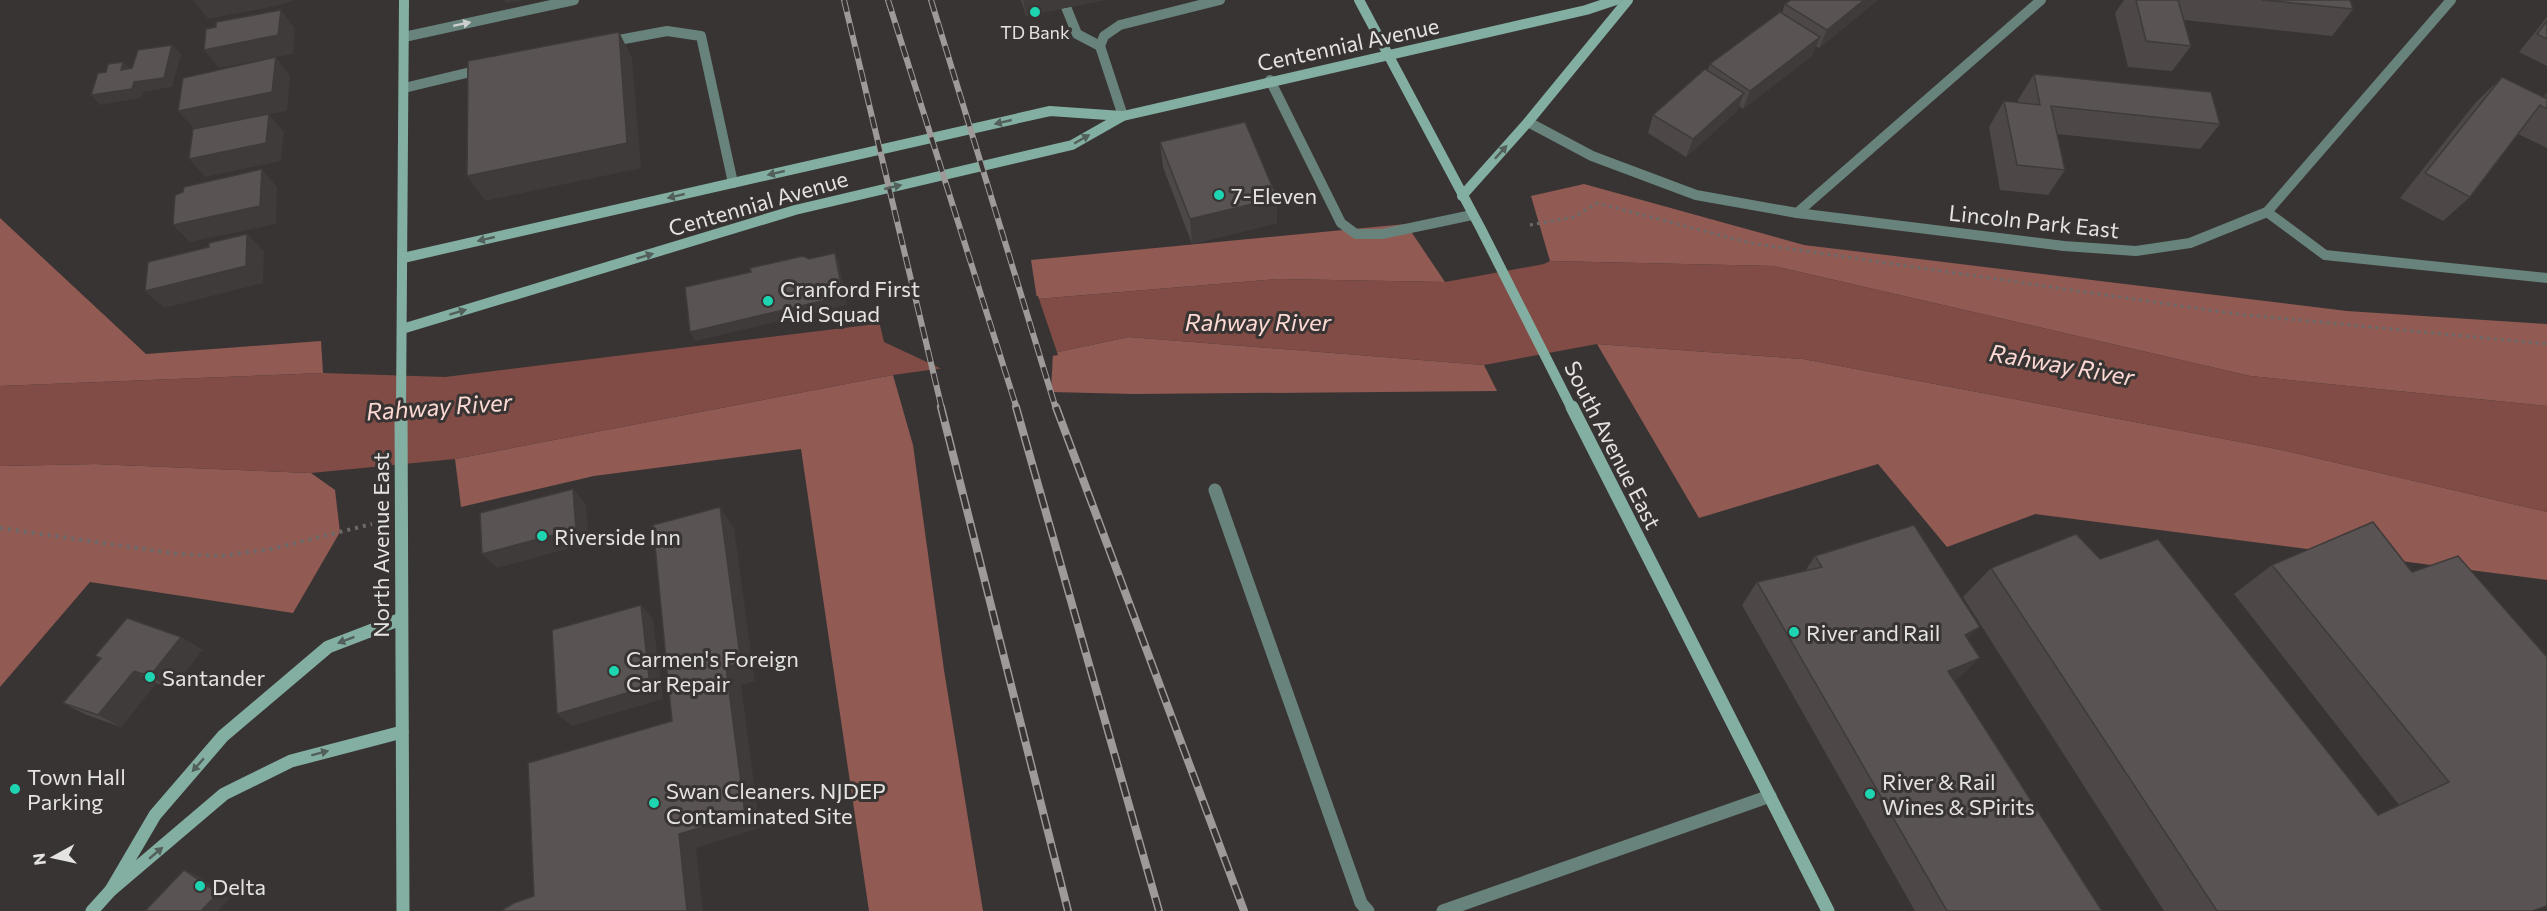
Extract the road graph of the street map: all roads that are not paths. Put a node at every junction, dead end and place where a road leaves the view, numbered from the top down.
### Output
1 (404, 0) edge
2 (574, 0) edge
3 (1220, 0) edge
4 (1359, 0) edge
5 (1616, 0) edge
6 (1628, 0) edge
7 (2041, 0) edge
8 (2451, 0) edge
9 (1066, 7) dead end
10 (404, 37) junction
11 (591, 44) edge
12 (1100, 46) junction
13 (1388, 55) junction
14 (498, 66) edge
15 (1270, 80) junction
16 (404, 88) junction
17 (1123, 116) junction
18 (1528, 122) junction
19 (734, 183) junction
20 (1462, 196) junction
21 (2267, 212) junction
22 (1797, 213) junction
23 (1472, 215) junction
24 (403, 258) junction
25 (2547, 278) edge
26 (402, 329) junction
27 (1215, 490) dead end
28 (401, 619) junction
29 (402, 732) junction
30 (1770, 796) junction
31 (111, 890) junction
32 (92, 911) edge
33 (404, 911) edge
34 (1368, 911) edge
35 (1443, 911) edge
36 (1828, 911) edge

1 - 10 street, North Avenue East
10 -> 2 street
3 - 12 street
4 - 13 street, South Avenue East
5 - 13 street, Centennial Avenue
6 - 18 street
7 - 22 street
8 - 21 street, Lincoln Park East
9 - 12 street
10 - 16 street, North Avenue East
11 - 19 street
12 - 17 street
13 - 15 street, Centennial Avenue
13 - 20 street, South Avenue East
14 - 16 street
15 - 17 street, Centennial Avenue
15 - 23 street
16 - 24 street, North Avenue East
17 -> 19 street, Centennial Avenue
26 -> 17 street, Centennial Avenue
20 -> 18 street
18 - 22 street, Lincoln Park East
19 -> 24 street, Centennial Avenue
20 - 23 street, South Avenue East
21 - 22 street, Lincoln Park East
21 - 25 street
23 - 30 street, South Avenue East
24 - 26 street, North Avenue East
26 - 28 street, North Avenue East
27 - 34 street
28 - 29 street, North Avenue East
28 -> 31 street
31 -> 29 street
29 - 33 street, North Avenue East
30 - 35 street
30 - 36 street, South Avenue East
31 - 32 street

